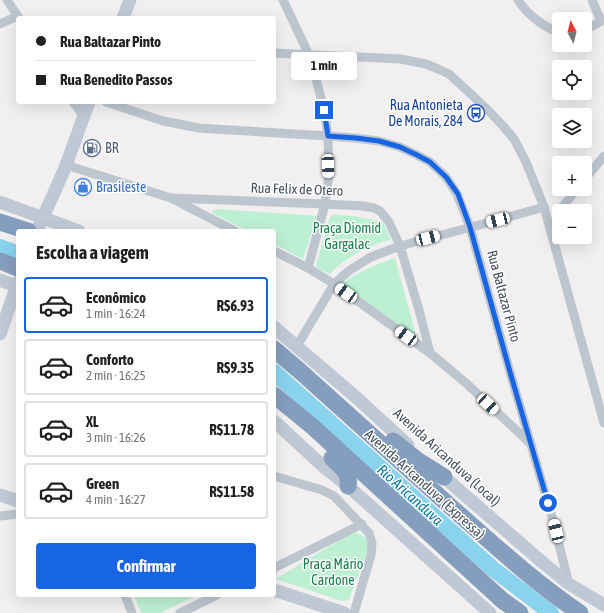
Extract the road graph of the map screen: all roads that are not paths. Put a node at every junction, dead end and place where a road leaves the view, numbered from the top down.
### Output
1 (7, 0) edge
2 (130, 0) edge
3 (283, 0) edge
4 (518, 0) edge
5 (592, 0) edge
6 (17, 16) edge
7 (124, 16) edge
8 (16, 18) edge
9 (602, 20) edge
10 (0, 24) edge
11 (592, 26) edge
12 (552, 30) edge
13 (276, 53) edge
14 (309, 54) junction
15 (75, 104) edge
16 (88, 104) edge
17 (112, 104) edge
18 (84, 116) junction
19 (328, 136) junction
20 (604, 156) edge
21 (66, 165) junction
22 (592, 171) edge
23 (571, 196) edge
24 (171, 198) junction
25 (0, 202) edge
26 (325, 204) junction
27 (565, 204) edge
28 (544, 207) junction
29 (42, 218) junction
30 (552, 220) edge
31 (0, 222) edge
32 (549, 224) junction
33 (470, 227) junction
34 (22, 229) edge
35 (38, 229) edge
36 (74, 229) edge
37 (231, 229) edge
38 (400, 246) junction
39 (276, 252) edge
40 (0, 261) edge
41 (16, 267) edge
42 (308, 268) junction
43 (0, 280) edge
44 (16, 284) edge
45 (334, 284) junction
46 (16, 290) edge
47 (276, 329) edge
48 (0, 334) edge
49 (297, 346) junction
50 (276, 351) edge
51 (430, 352) junction
52 (276, 397) edge
53 (276, 401) edge
54 (334, 402) junction
55 (276, 423) edge
56 (604, 423) edge
57 (531, 444) junction
58 (276, 477) edge
59 (444, 477) junction
60 (348, 486) junction
61 (0, 495) edge
62 (16, 501) edge
63 (16, 514) edge
64 (0, 516) edge
65 (362, 524) junction
66 (276, 567) edge
67 (569, 584) junction
68 (276, 591) edge
69 (126, 597) edge
70 (213, 597) edge
71 (604, 606) edge
72 (132, 613) edge
73 (180, 613) edge
74 (344, 613) edge
75 (354, 613) edge
76 (490, 613) edge
77 (520, 613) edge
78 (580, 613) edge

1 - 6 street
2 - 7 main road
3 - 14 street
4 - 12 street
5 - 9 street
8 - 10 street
9 - 11 street
13 - 14 street
14 - 19 street
14 - 28 street
15 - 18 street
16 - 18 main road
17 - 19 street, Rua Baltazar Pinto
18 - 21 main road
19 - 26 street
19 - 33 street, Rua Baltazar Pinto
20 - 22 street
21 - 24 street
21 - 29 main road
23 - 27 street
24 - 26 street, Rua Felix de Otero
24 - 37 street
25 - 29 main road
26 - 38 street, Rua Felix de Otero
26 - 42 street
28 - 32 street
28 - 33 street
29 - 35 main road
29 - 36 main road
30 - 32 street
31 - 34 highway
32 - 56 street
33 - 38 street
33 - 57 street, Rua Baltazar Pinto
38 - 45 street
38 - 51 street
39 - 42 street
40 - 41 highway
42 - 45 street
43 - 44 main road
45 - 49 street
45 - 51 street
46 - 48 main road
47 - 49 main road, Avenida Aricanduva (Local)
49 - 59 main road, Avenida Aricanduva (Local)
50 - 54 highway, Avenida Aricanduva (Expressa)
51 - 57 street
52 - 77 highway
53 - 60 highway
54 - 59 highway
54 - 78 highway, Avenida Aricanduva (Expressa)
55 - 60 main road
57 - 67 street, Rua Baltazar Pinto
58 - 65 street
59 - 67 main road, Avenida Aricanduva (Local)
60 - 76 main road
61 - 62 main road
63 - 64 street
65 - 66 street
65 - 75 street
67 - 71 main road, Avenida Aricanduva (Local)
68 - 74 main road
69 - 72 street
70 - 73 street

